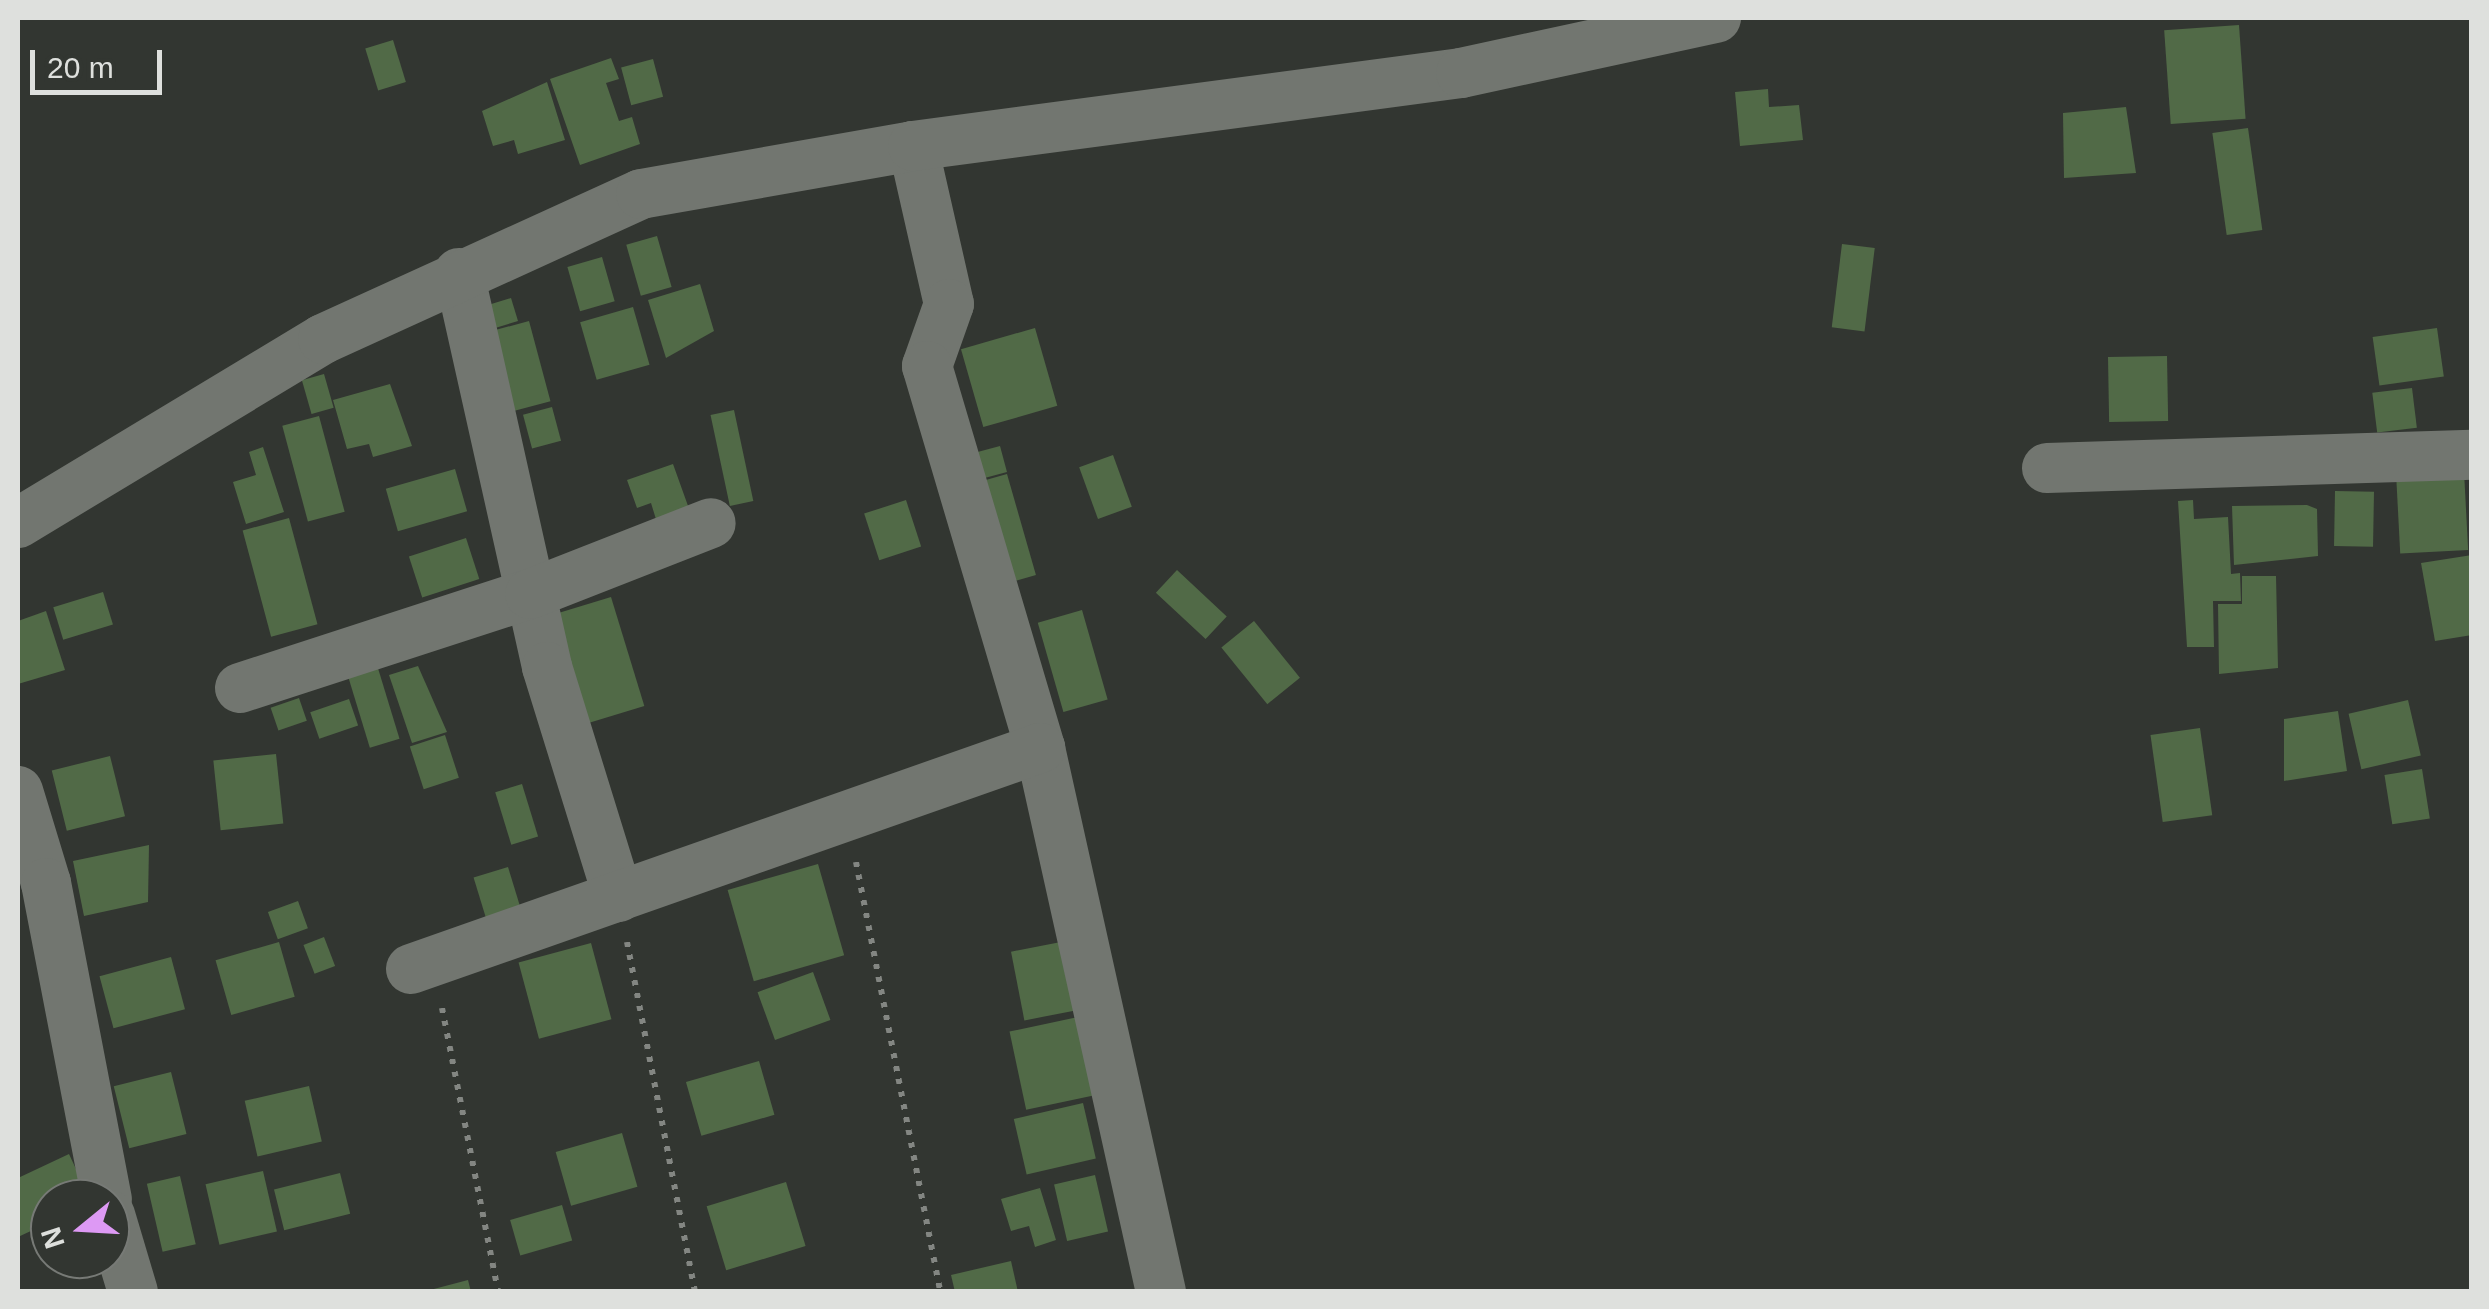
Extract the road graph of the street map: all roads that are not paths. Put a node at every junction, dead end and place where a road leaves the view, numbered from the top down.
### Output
1 (1716, 18) edge
2 (913, 146) junction
3 (459, 273) junction
4 (2472, 455) edge
5 (2046, 468) dead end
6 (711, 522) dead end
7 (18, 523) edge
8 (530, 594) junction
9 (240, 688) dead end
10 (1040, 748) junction
11 (18, 791) edge
12 (618, 896) junction
13 (422, 966) road end
14 (103, 1179) edge
15 (1161, 1292) edge

1 - 2 street
2 - 3 street
2 - 10 street
3 - 7 street
3 - 8 street
4 - 5 street
6 - 8 street
8 - 9 street
8 - 12 street
10 - 12 street
10 - 15 street
11 - 14 street
12 - 13 street

